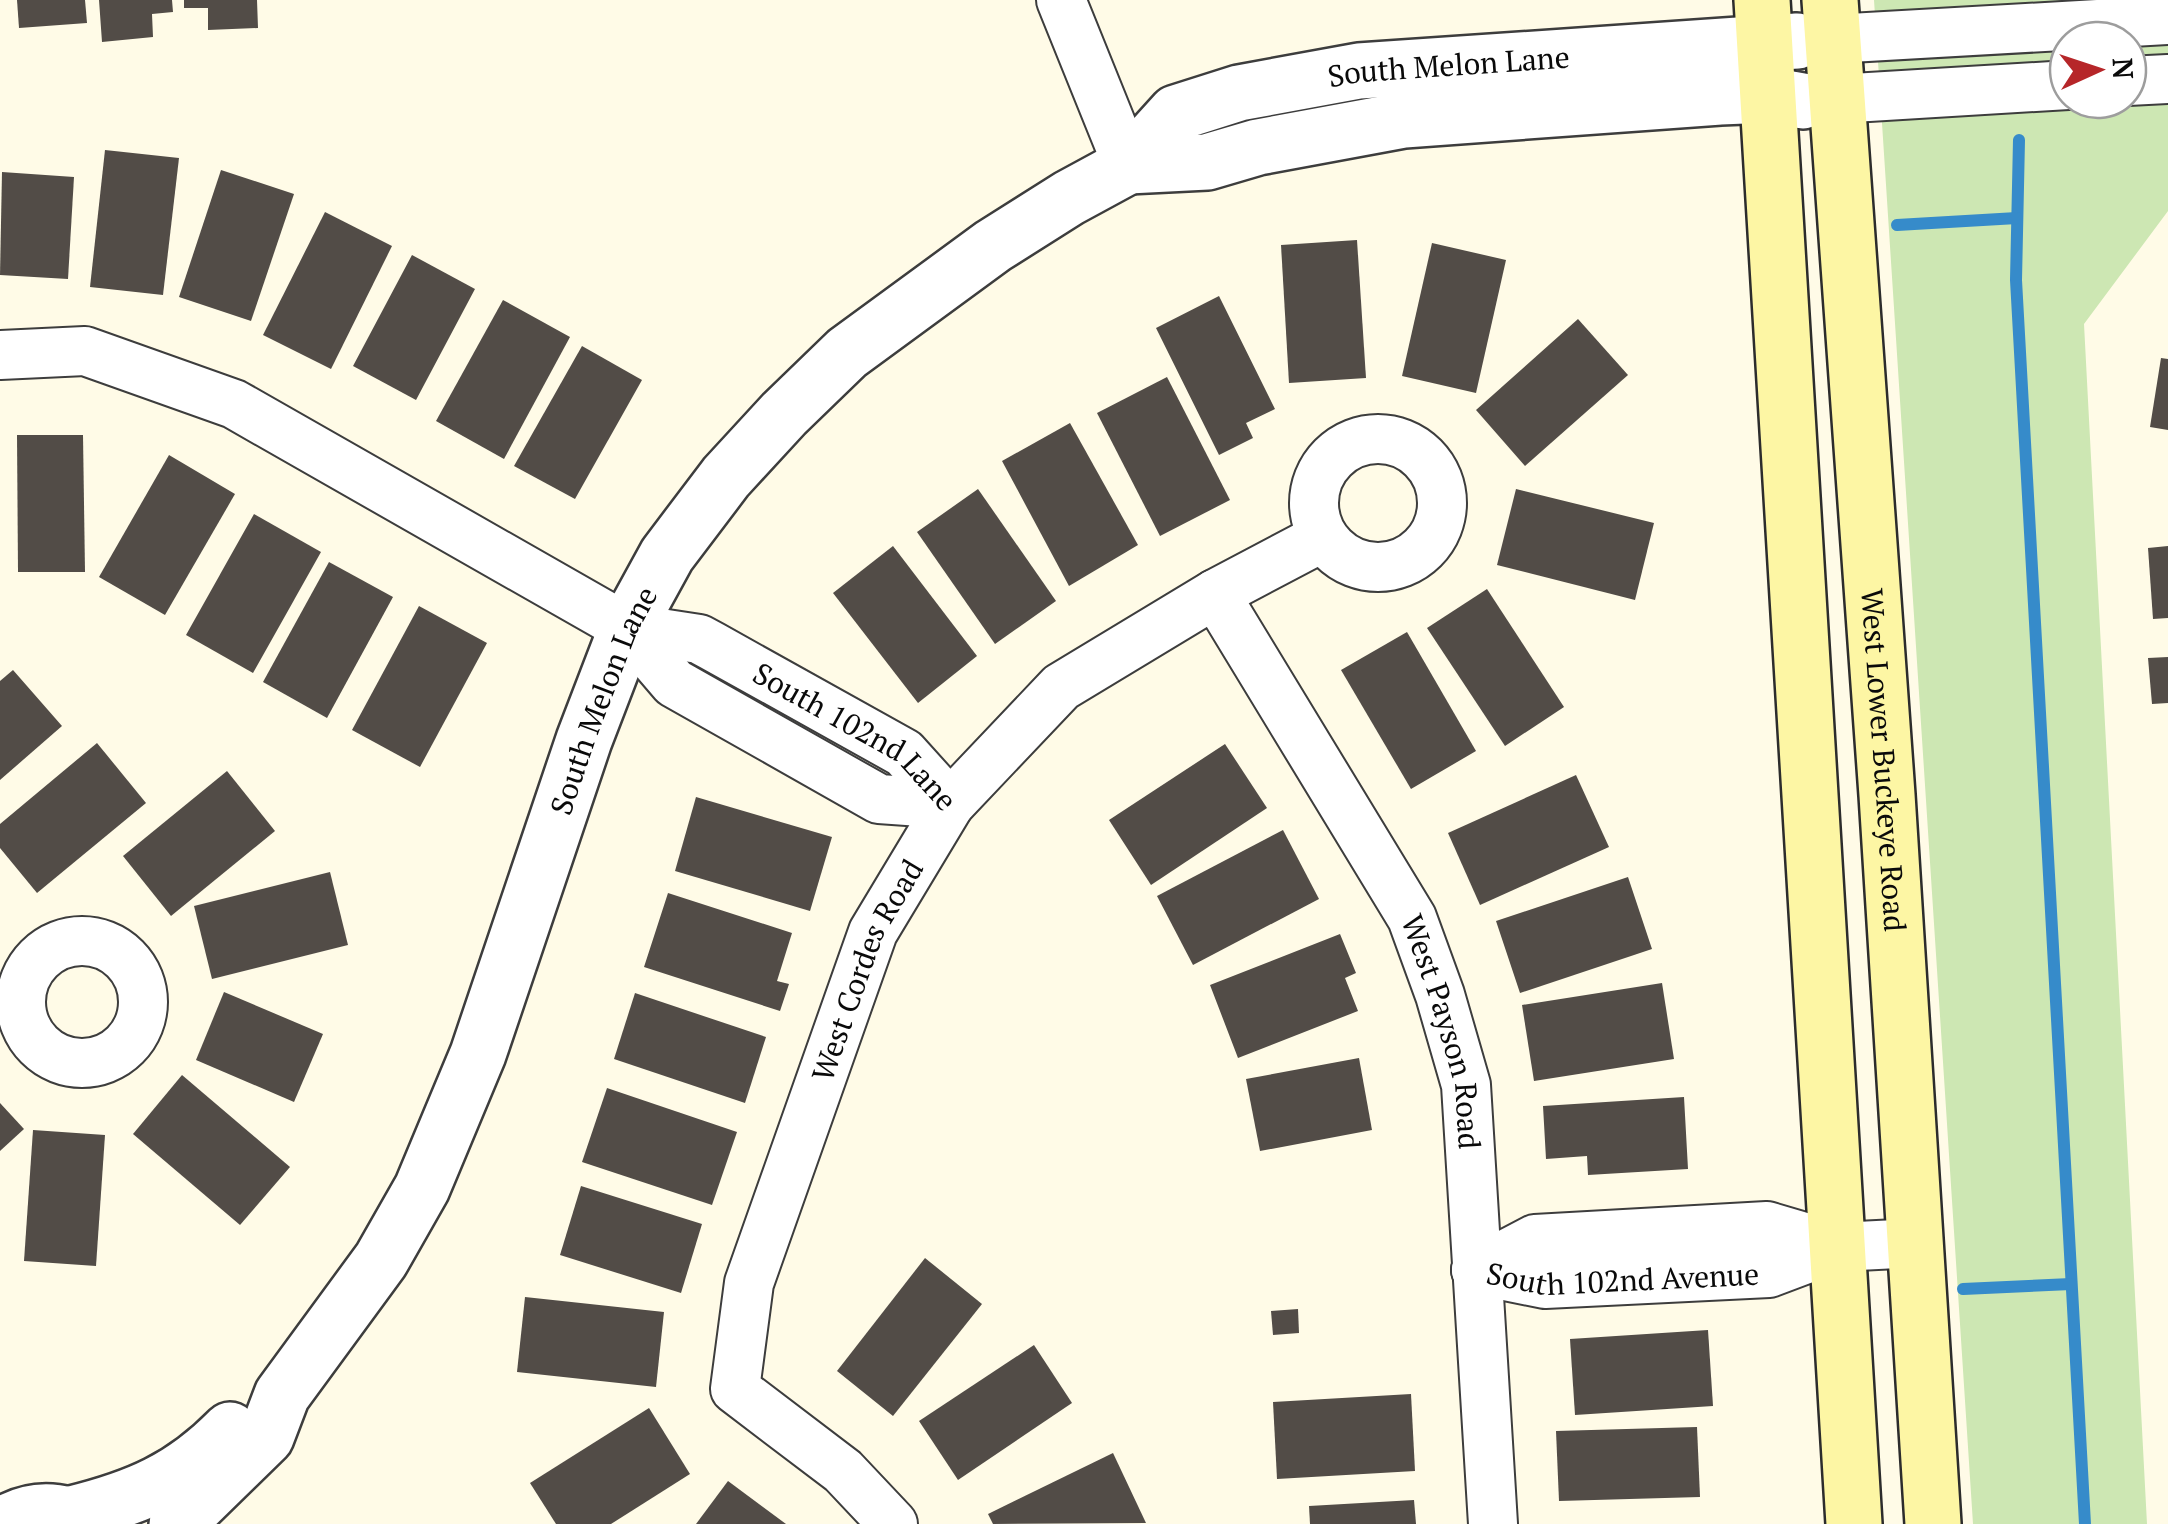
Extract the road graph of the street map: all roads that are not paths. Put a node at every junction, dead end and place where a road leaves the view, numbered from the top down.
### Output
1 (1061, 0) edge
2 (2168, 20) edge
3 (1799, 52) edge
4 (2048, 83) edge
5 (1128, 166) junction
6 (0, 355) edge
7 (1323, 536) dead end
8 (1215, 594) junction
9 (626, 628) junction
10 (950, 804) junction
11 (1917, 1243) junction
12 (1838, 1247) junction
13 (1476, 1270) junction
14 (282, 1395) junction
15 (42, 1511) edge
16 (177, 1524) edge
17 (893, 1524) edge
18 (1492, 1524) edge
19 (1854, 1524) edge
20 (1932, 1524) edge

1 - 5 street
2 - 3 street
3 - 4 street
3 - 5 street, South Melon Lane
3 - 11 main road, West Lower Buckeye Road
3 - 12 main road
5 - 9 street, South Melon Lane
6 - 9 street, South 102nd Lane
7 - 8 street, West Cordes Road
8 - 10 street, West Cordes Road
8 - 13 street, West Payson Road
9 - 10 street, South 102nd Lane
9 - 14 street, South Melon Lane
10 - 17 street, West Cordes Road
11 - 12 street, South 102nd Avenue
11 - 20 main road, West Lower Buckeye Road
12 - 13 street, South 102nd Avenue
12 - 19 main road
13 - 18 street, West Payson Road
14 - 15 street, South Melon Lane
14 - 16 street, South Melon Lane

